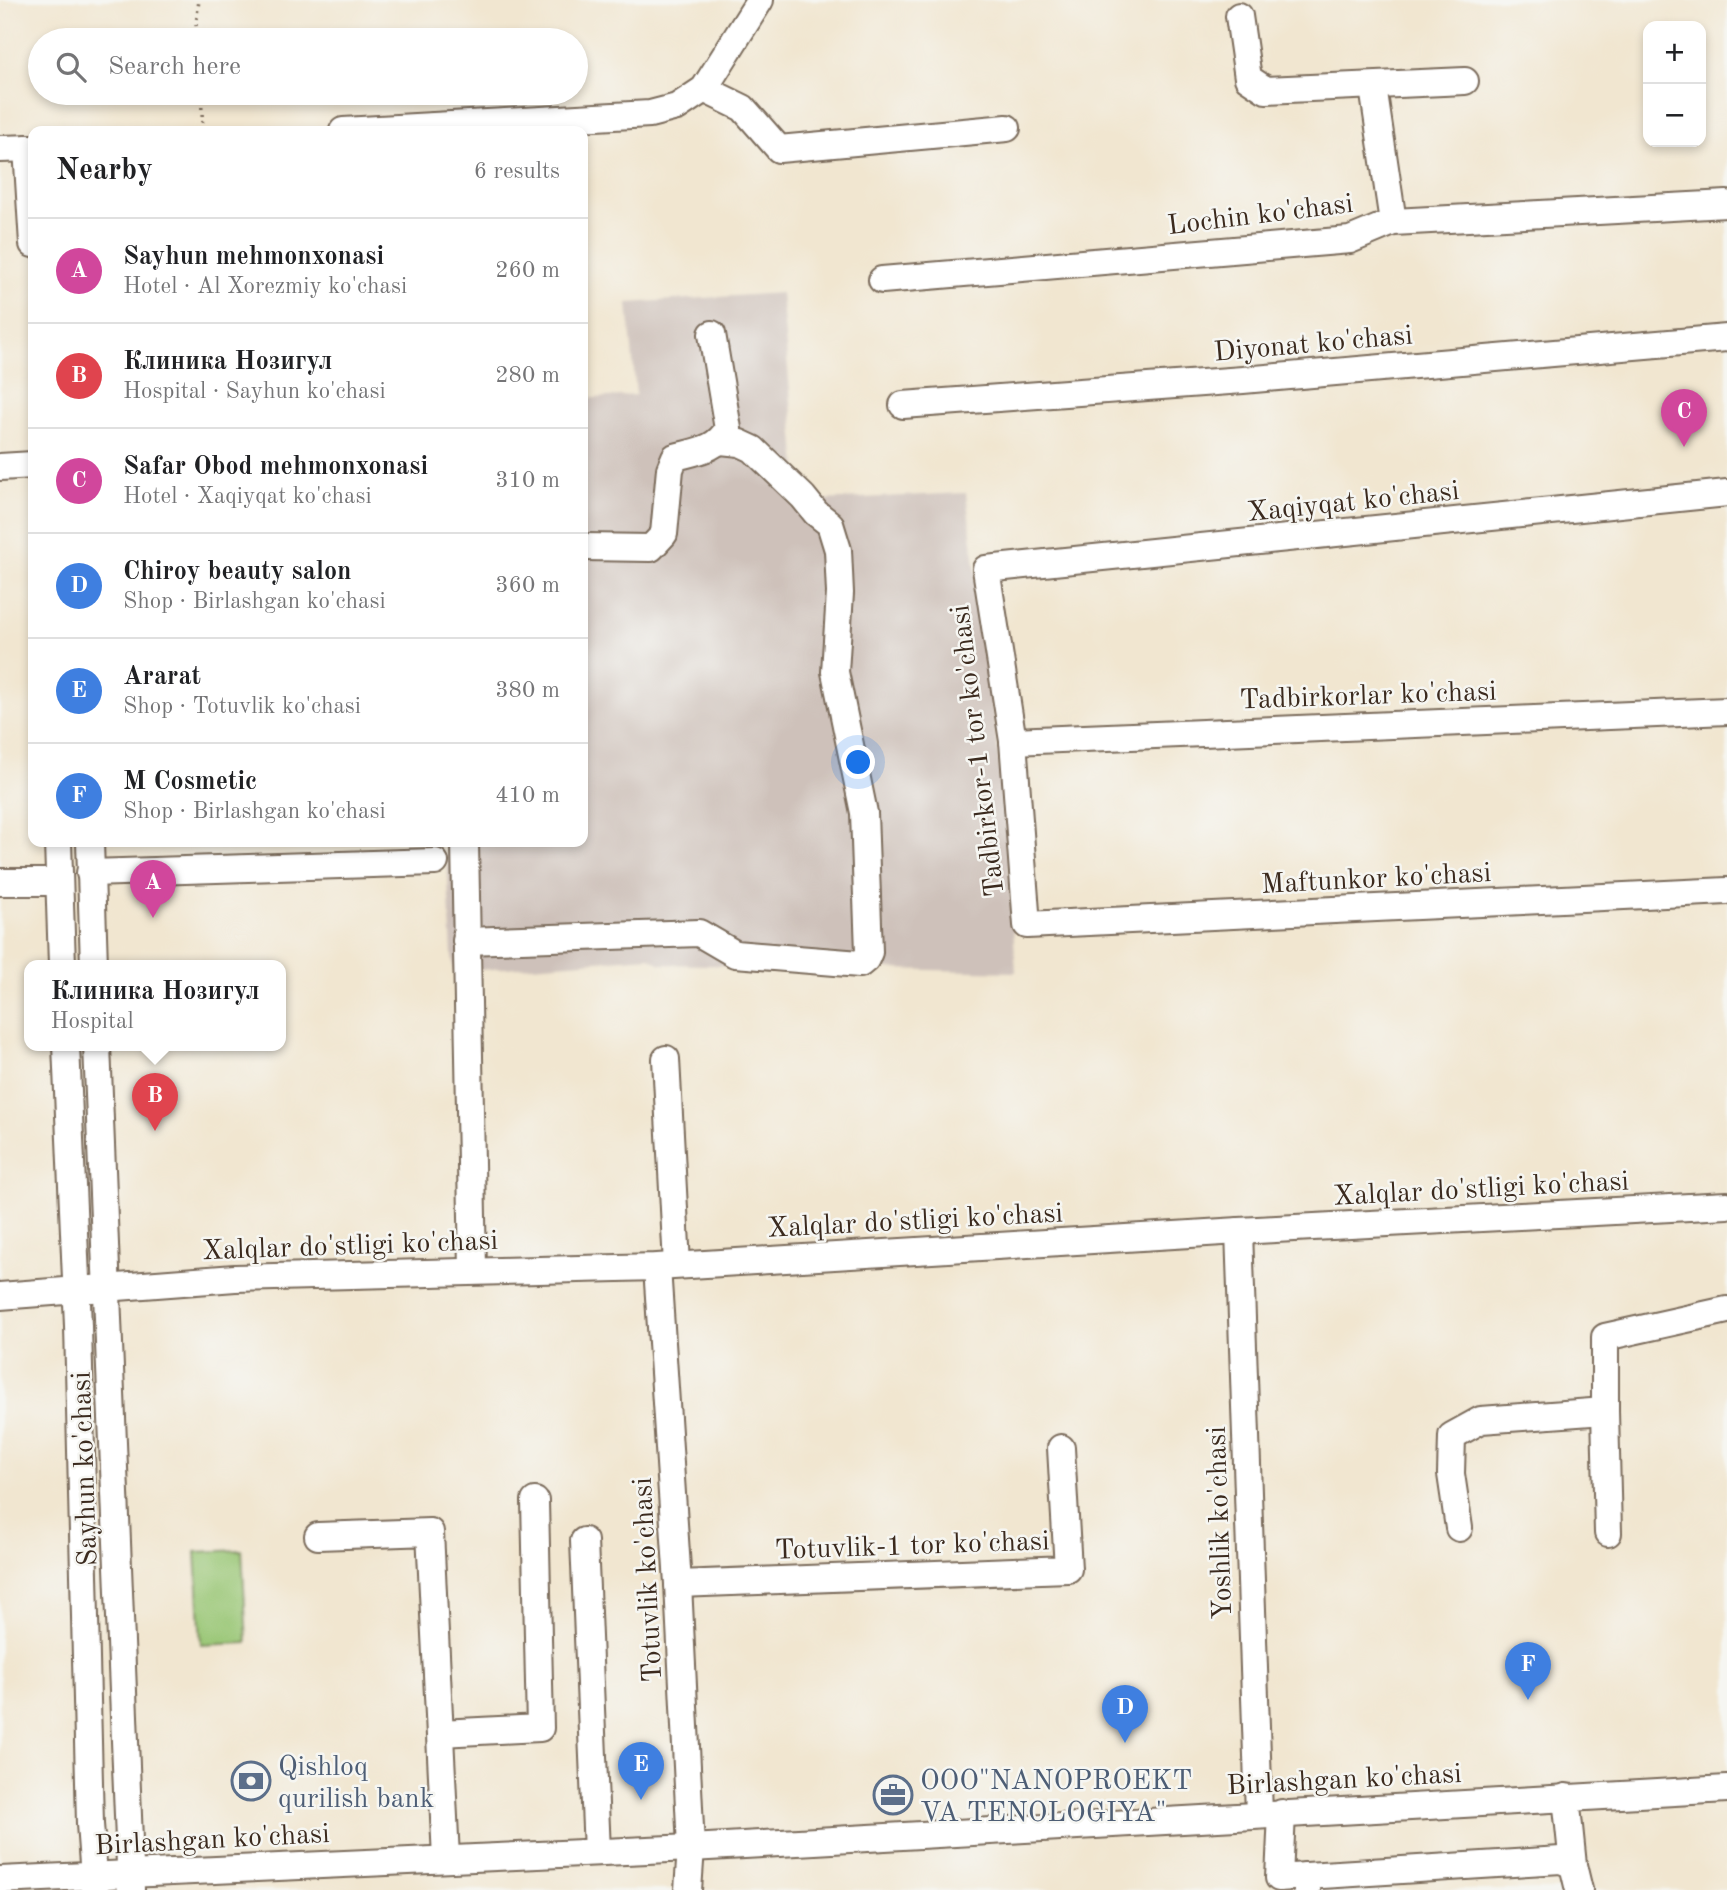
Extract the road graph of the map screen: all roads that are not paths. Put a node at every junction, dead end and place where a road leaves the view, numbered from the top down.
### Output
1 (760, 0) edge
2 (1239, 16) dead end
3 (1465, 81) dead end
4 (1373, 87) junction
5 (704, 89) junction
6 (433, 126) edge
7 (1007, 128) dead end
8 (28, 148) edge
9 (0, 149) edge
10 (1727, 204) edge
11 (1393, 222) junction
12 (882, 280) dead end
13 (712, 334) dead end
14 (1727, 338) edge
15 (903, 405) dead end
16 (721, 441) junction
17 (28, 465) edge
18 (0, 467) edge
19 (1727, 494) edge
20 (588, 547) edge
21 (986, 569) joint
22 (1727, 711) edge
23 (1013, 741) junction
24 (58, 847) edge
25 (90, 847) edge
26 (465, 847) edge
27 (436, 863) dead end
28 (90, 873) junction
29 (0, 882) edge
30 (59, 883) junction
31 (1727, 891) edge
32 (1027, 925) joint
33 (466, 941) junction
34 (62, 960) edge
35 (94, 960) edge
36 (66, 1051) edge
37 (97, 1051) edge
38 (666, 1059) dead end
39 (1727, 1205) edge
40 (1239, 1231) junction
41 (667, 1266) junction
42 (473, 1270) junction
43 (75, 1289) junction
44 (107, 1289) junction
45 (0, 1296) edge
46 (1727, 1310) edge
47 (1605, 1411) junction
48 (1061, 1448) dead end
49 (536, 1501) dead end
50 (1459, 1528) dead end
51 (1608, 1533) dead end
52 (318, 1536) dead end
53 (584, 1541) dead end
54 (678, 1584) junction
55 (440, 1733) junction
56 (1727, 1789) edge
57 (1566, 1797) junction
58 (1271, 1813) junction
59 (691, 1848) junction
60 (597, 1852) junction
61 (446, 1858) junction
62 (1576, 1877) edge
63 (0, 1880) edge
64 (229, 1880) edge
65 (131, 1882) edge
66 (95, 1883) edge
67 (1306, 1883) edge
68 (1278, 1884) edge
69 (688, 1890) edge

1 - 5 street
2 - 4 street
3 - 4 street
4 - 11 street
5 - 6 street
5 - 7 street
8 - 9 street
10 - 11 street, Lochin ko'chasi
11 - 12 street, Lochin ko'chasi
13 - 16 street
14 - 15 street, Diyonat ko'chasi
16 - 20 street
16 - 33 street
17 - 18 street
19 - 21 street, Xaqiyqat ko'chasi
21 - 23 street, Tadbirkor-1 tor ko'chasi
22 - 23 street, Tadbirkorlar ko'chasi
23 - 32 street, Tadbirkor-1 tor ko'chasi
24 - 30 street
25 - 28 street
26 - 33 street
27 - 28 street
28 - 35 street
29 - 30 street
30 - 34 street
31 - 32 street, Maftunkor ko'chasi
33 - 42 street
36 - 43 street, Sayhun ko'chasi
37 - 44 street, Sayhun ko'chasi
38 - 41 street, Totuvlik ko'chasi
39 - 40 street, Xalqlar do'stligi ko'chasi
40 - 41 street, Xalqlar do'stligi ko'chasi
40 - 58 street, Yoshlik ko'chasi
41 - 42 street, Xalqlar do'stligi ko'chasi
41 - 54 street, Totuvlik ko'chasi
42 - 44 street, Xalqlar do'stligi ko'chasi
43 - 44 street, Xalqlar do'stligi ko'chasi
43 - 45 street, Xalqlar do'stligi ko'chasi
43 - 66 street, Sayhun ko'chasi
44 - 65 street, Sayhun ko'chasi
46 - 47 street
47 - 50 street
47 - 51 street
48 - 54 street, Totuvlik-1 tor ko'chasi
49 - 55 street
52 - 55 street
53 - 60 street
54 - 59 street, Totuvlik ko'chasi
55 - 61 street
56 - 57 street, Birlashgan ko'chasi
57 - 58 street, Birlashgan ko'chasi
57 - 62 street
58 - 59 street, Birlashgan ko'chasi
58 - 68 street, Yoshlik ko'chasi
59 - 60 street, Birlashgan ko'chasi
59 - 69 street, Totuvlik ko'chasi
60 - 61 street, Birlashgan ko'chasi
61 - 64 street, Birlashgan ko'chasi
62 - 67 street
63 - 66 street, Birlashgan ko'chasi
64 - 65 street, Birlashgan ko'chasi
65 - 66 street, Birlashgan ko'chasi
67 - 68 street

